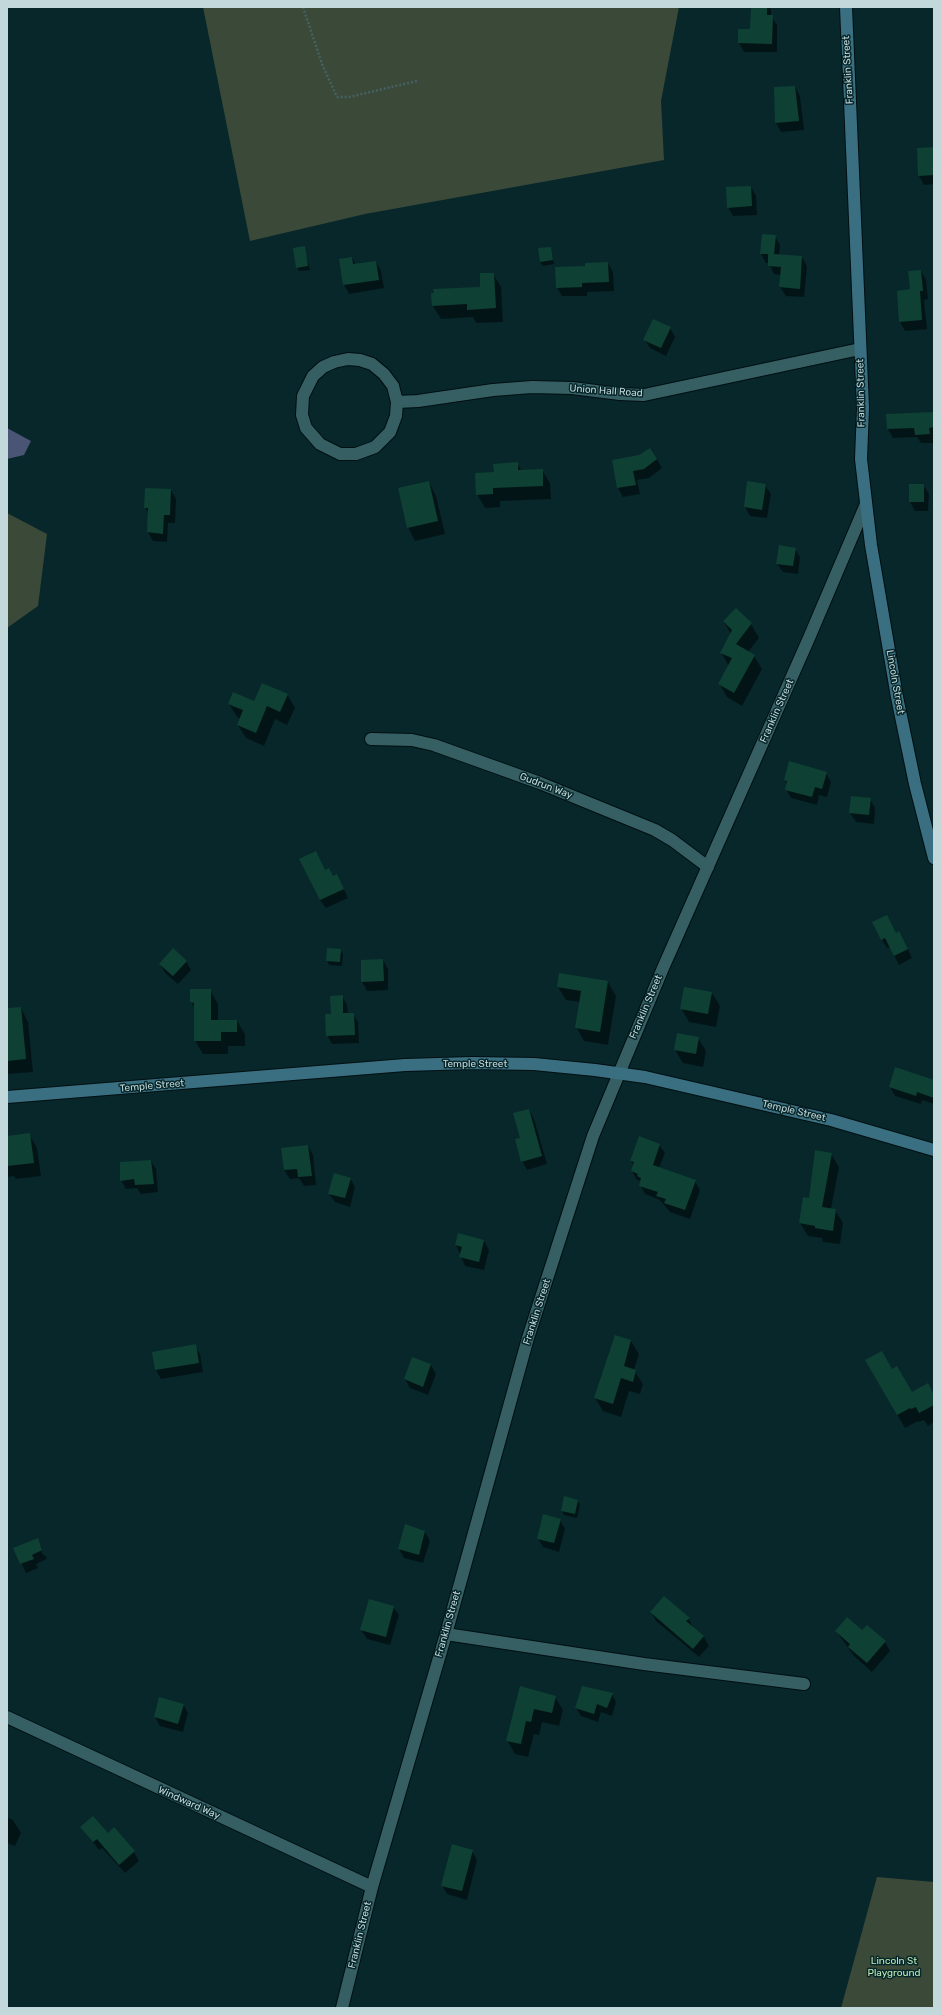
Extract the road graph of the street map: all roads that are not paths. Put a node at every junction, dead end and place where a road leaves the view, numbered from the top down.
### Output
1 (846, 7) edge
2 (860, 350) junction
3 (397, 402) junction
4 (866, 504) junction
5 (371, 739) dead end
6 (934, 858) edge
7 (708, 867) junction
8 (618, 1072) junction
9 (7, 1097) edge
10 (934, 1150) edge
11 (446, 1634) junction
12 (804, 1684) dead end
13 (7, 1717) edge
14 (372, 1887) junction
15 (342, 2008) edge

1 - 2 main road, Franklin Street
2 - 3 street, Union Hall Road
2 - 4 main road, Franklin Street
3 - 3 street
4 - 6 main road, Lincoln Street
4 - 7 street, Franklin Street
5 - 7 street, Gudrun Way
7 - 8 street, Franklin Street
8 - 9 main road, Temple Street
8 - 10 main road, Temple Street
8 - 11 street, Franklin Street
11 - 12 street
11 - 14 street, Franklin Street
13 - 14 street, Windward Way
14 - 15 street, Franklin Street

